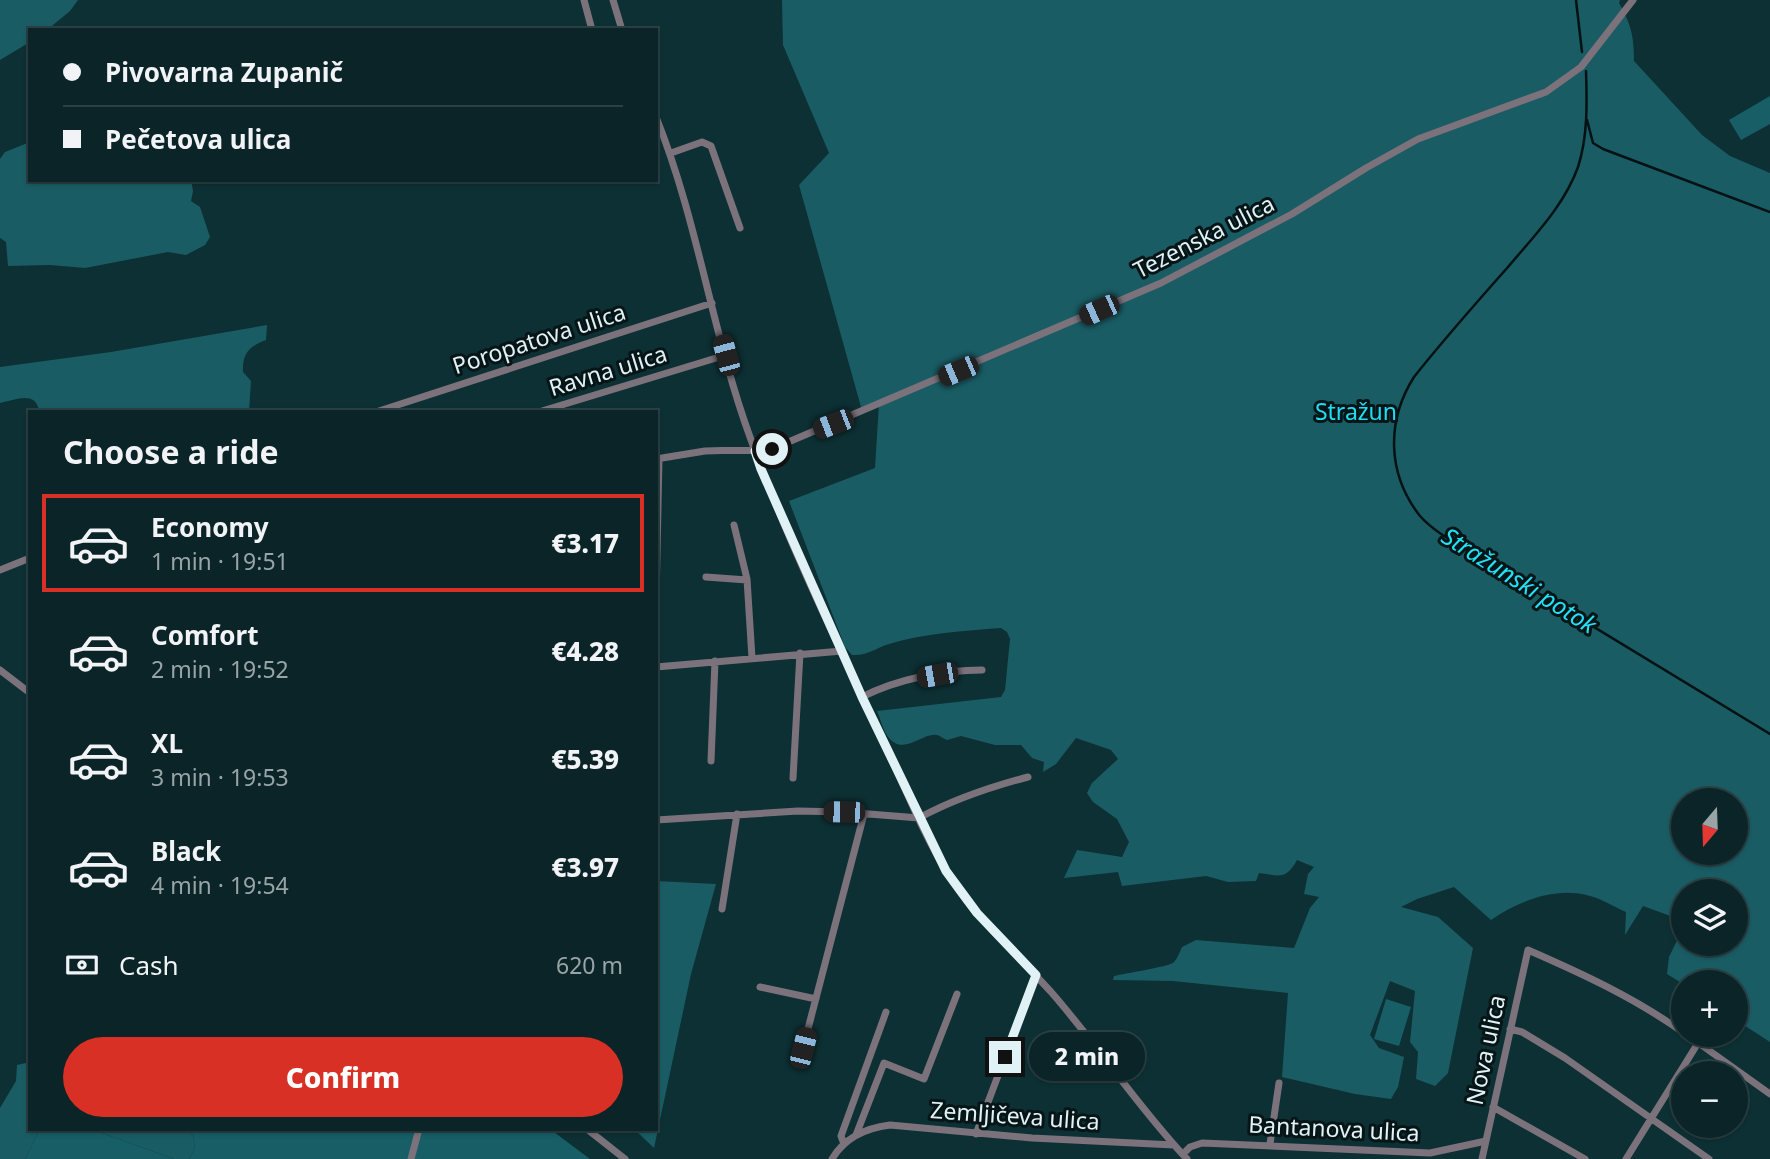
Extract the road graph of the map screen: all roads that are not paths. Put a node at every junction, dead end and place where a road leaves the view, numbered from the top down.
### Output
1 (584, 0) edge
2 (613, 0) edge
3 (1633, 0) edge
4 (591, 28) edge
5 (621, 28) edge
6 (658, 122) edge
7 (671, 153) junction
8 (740, 228) dead end
9 (712, 303) junction
10 (726, 355) junction
11 (382, 410) edge
12 (545, 410) edge
13 (755, 451) junction
14 (658, 459) edge
15 (734, 525) dead end
16 (28, 559) edge
17 (0, 570) edge
18 (706, 577) dead end
19 (747, 580) junction
20 (842, 651) junction
21 (800, 653) junction
22 (752, 658) junction
23 (715, 661) junction
24 (658, 667) edge
25 (0, 670) edge
26 (982, 670) dead end
27 (28, 691) edge
28 (862, 697) junction
29 (711, 761) dead end
30 (1028, 777) dead end
31 (793, 778) dead end
32 (737, 814) junction
33 (864, 814) junction
34 (919, 817) junction
35 (658, 820) edge
36 (722, 909) dead end
37 (1036, 975) junction
38 (760, 987) dead end
39 (957, 994) dead end
40 (816, 999) junction
41 (886, 1012) dead end
42 (1671, 1024) edge
43 (1510, 1029) junction
44 (1695, 1047) edge
45 (1704, 1047) edge
46 (803, 1048) dead end
47 (1279, 1083) dead end
48 (1770, 1094) edge
49 (1493, 1107) junction
50 (1651, 1117) junction
51 (418, 1131) edge
52 (590, 1131) edge
53 (976, 1134) junction
54 (855, 1135) junction
55 (1486, 1141) junction
56 (844, 1144) junction
57 (1270, 1144) junction
58 (1174, 1145) junction
59 (1185, 1157) edge
60 (411, 1159) edge
61 (625, 1159) edge
62 (832, 1159) edge
63 (1482, 1159) edge
64 (1586, 1159) edge
65 (1626, 1159) edge
66 (1709, 1159) edge

1 - 4 street
2 - 5 street
3 - 13 street, Tezenska ulica
6 - 7 street
7 - 8 street
7 - 9 street
9 - 10 street
9 - 11 street, Poropatova ulica
10 - 12 street, Ravna ulica
10 - 13 street
13 - 14 street, Tezenska ulica
13 - 20 street
15 - 19 street
16 - 17 street
18 - 19 street
19 - 22 street
20 - 21 street
20 - 28 street
21 - 22 street
21 - 31 street
22 - 23 street
23 - 24 street
23 - 29 street
25 - 27 street
26 - 28 street
28 - 34 street
30 - 34 street
32 - 33 street
32 - 35 street
32 - 36 street
33 - 34 street
33 - 40 street
34 - 37 street
37 - 53 street
37 - 58 street
38 - 40 street
39 - 54 street, Zemljičeva ulica
40 - 46 street
41 - 56 street, Zemljičeva ulica
42 - 43 street, Nova ulica
43 - 49 street, Nova ulica
43 - 50 street
44 - 50 street
45 - 48 street
47 - 57 street
49 - 55 street, Nova ulica
49 - 64 street
50 - 65 street
50 - 66 street
51 - 60 street
52 - 61 street
53 - 54 street, Zemljičeva ulica
53 - 58 street, Zemljičeva ulica
54 - 56 street, Zemljičeva ulica
55 - 57 street, Bantanova ulica
55 - 63 street, Nova ulica
56 - 62 street, Zemljičeva ulica
57 - 59 street, Bantanova ulica
58 - 59 street

